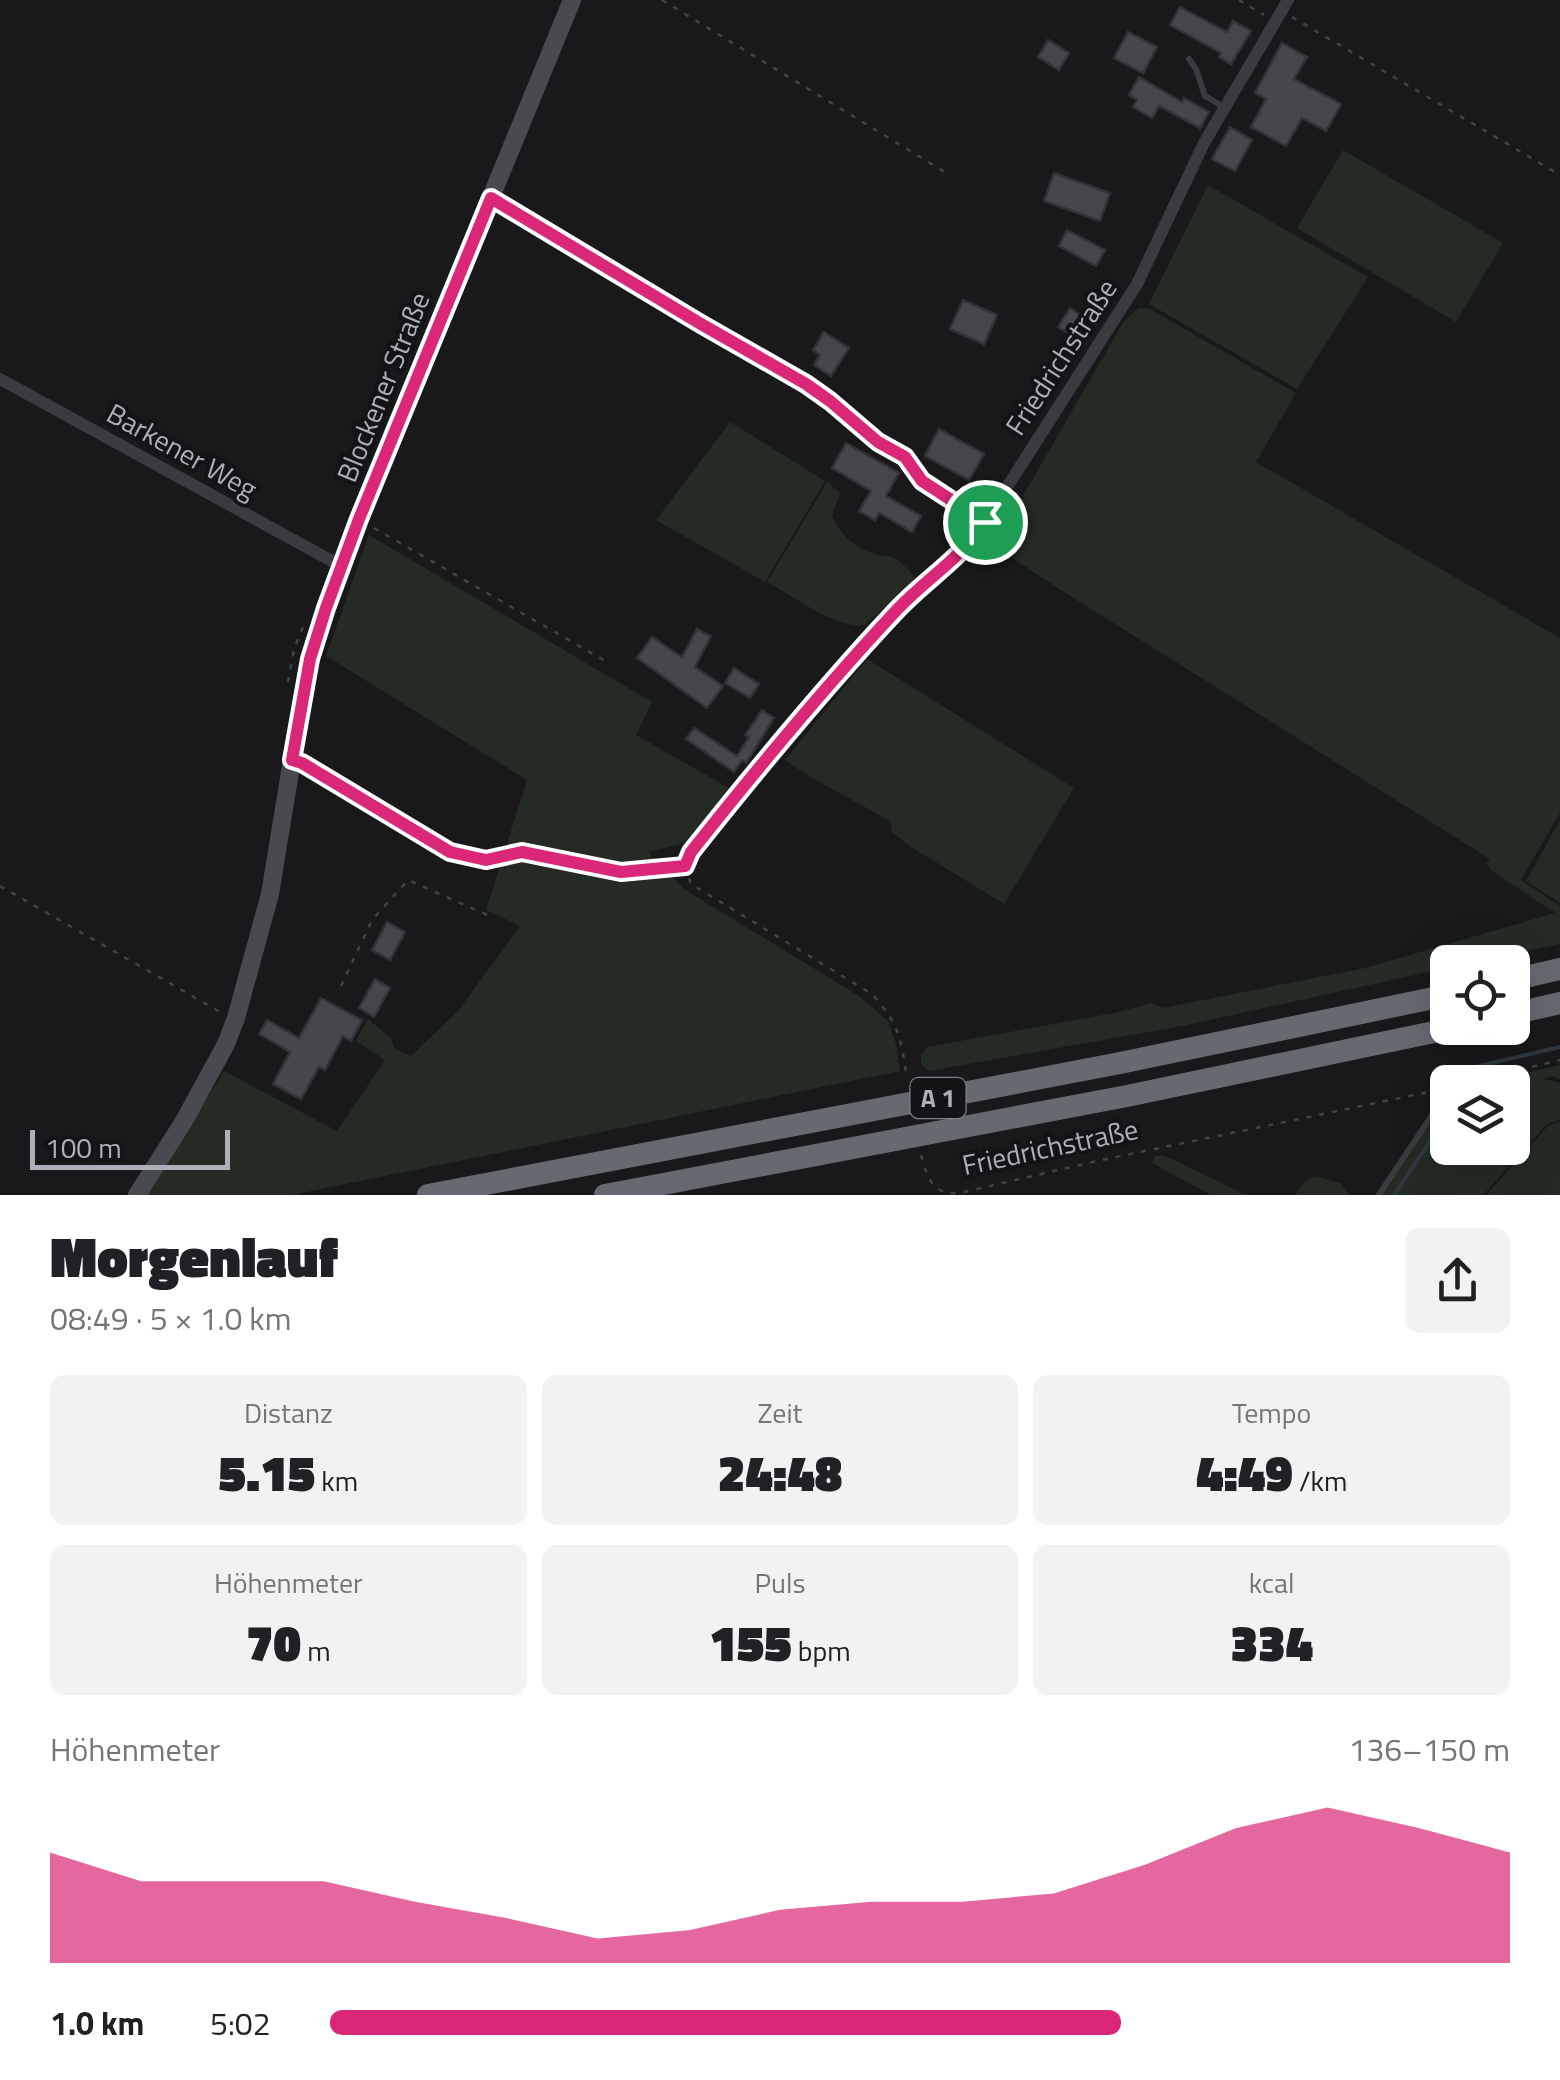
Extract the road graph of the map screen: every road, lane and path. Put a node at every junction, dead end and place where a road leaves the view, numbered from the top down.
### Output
1 (572, 0) edge
2 (662, 0) edge
3 (1239, 0) edge
4 (1282, 11) edge
5 (1188, 60) dead end
6 (1225, 108) junction
7 (948, 174) dead end
8 (1560, 176) edge
9 (491, 198) junction
10 (0, 379) edge
11 (905, 457) joint
12 (359, 519) junction
13 (985, 522) junction
14 (341, 566) junction
15 (306, 618) dead end
16 (606, 662) dead end
17 (288, 685) dead end
18 (292, 760) junction
19 (685, 866) junction
20 (0, 886) edge
21 (492, 916) dead end
22 (1560, 968) edge
23 (1530, 976) edge
24 (341, 986) dead end
25 (1430, 999) edge
26 (1560, 1003) edge
27 (1530, 1010) edge
28 (222, 1014) dead end
29 (1430, 1033) edge
30 (1560, 1060) edge
31 (1530, 1067) edge
32 (908, 1079) dead end
33 (1430, 1092) edge
34 (1430, 1118) edge
35 (921, 1155) dead end
36 (137, 1195) edge
37 (428, 1195) edge
38 (605, 1195) edge
39 (1379, 1195) edge

1 - 9 street, Blockener Straße
2 - 7 path
3 - 4 path
4 - 6 street, Friedrichstraße
4 - 8 path
5 - 6 lane
6 - 13 street, Friedrichstraße
9 - 11 path
9 - 12 street, Blockener Straße
10 - 14 street, Barkener Weg
11 - 13 lane
12 - 14 street, Blockener Straße
12 - 16 path
13 - 19 street, Friedrichstraße
14 - 18 street, Blockener Straße
15 - 17 path
18 - 19 path
18 - 36 street, Blockener Straße
19 - 32 path
20 - 28 path
21 - 24 path
22 - 23 highway
25 - 37 highway, A 1
26 - 27 highway
29 - 38 highway, A 1
30 - 31 path
33 - 35 path, Friedrichstraße
34 - 39 lane

